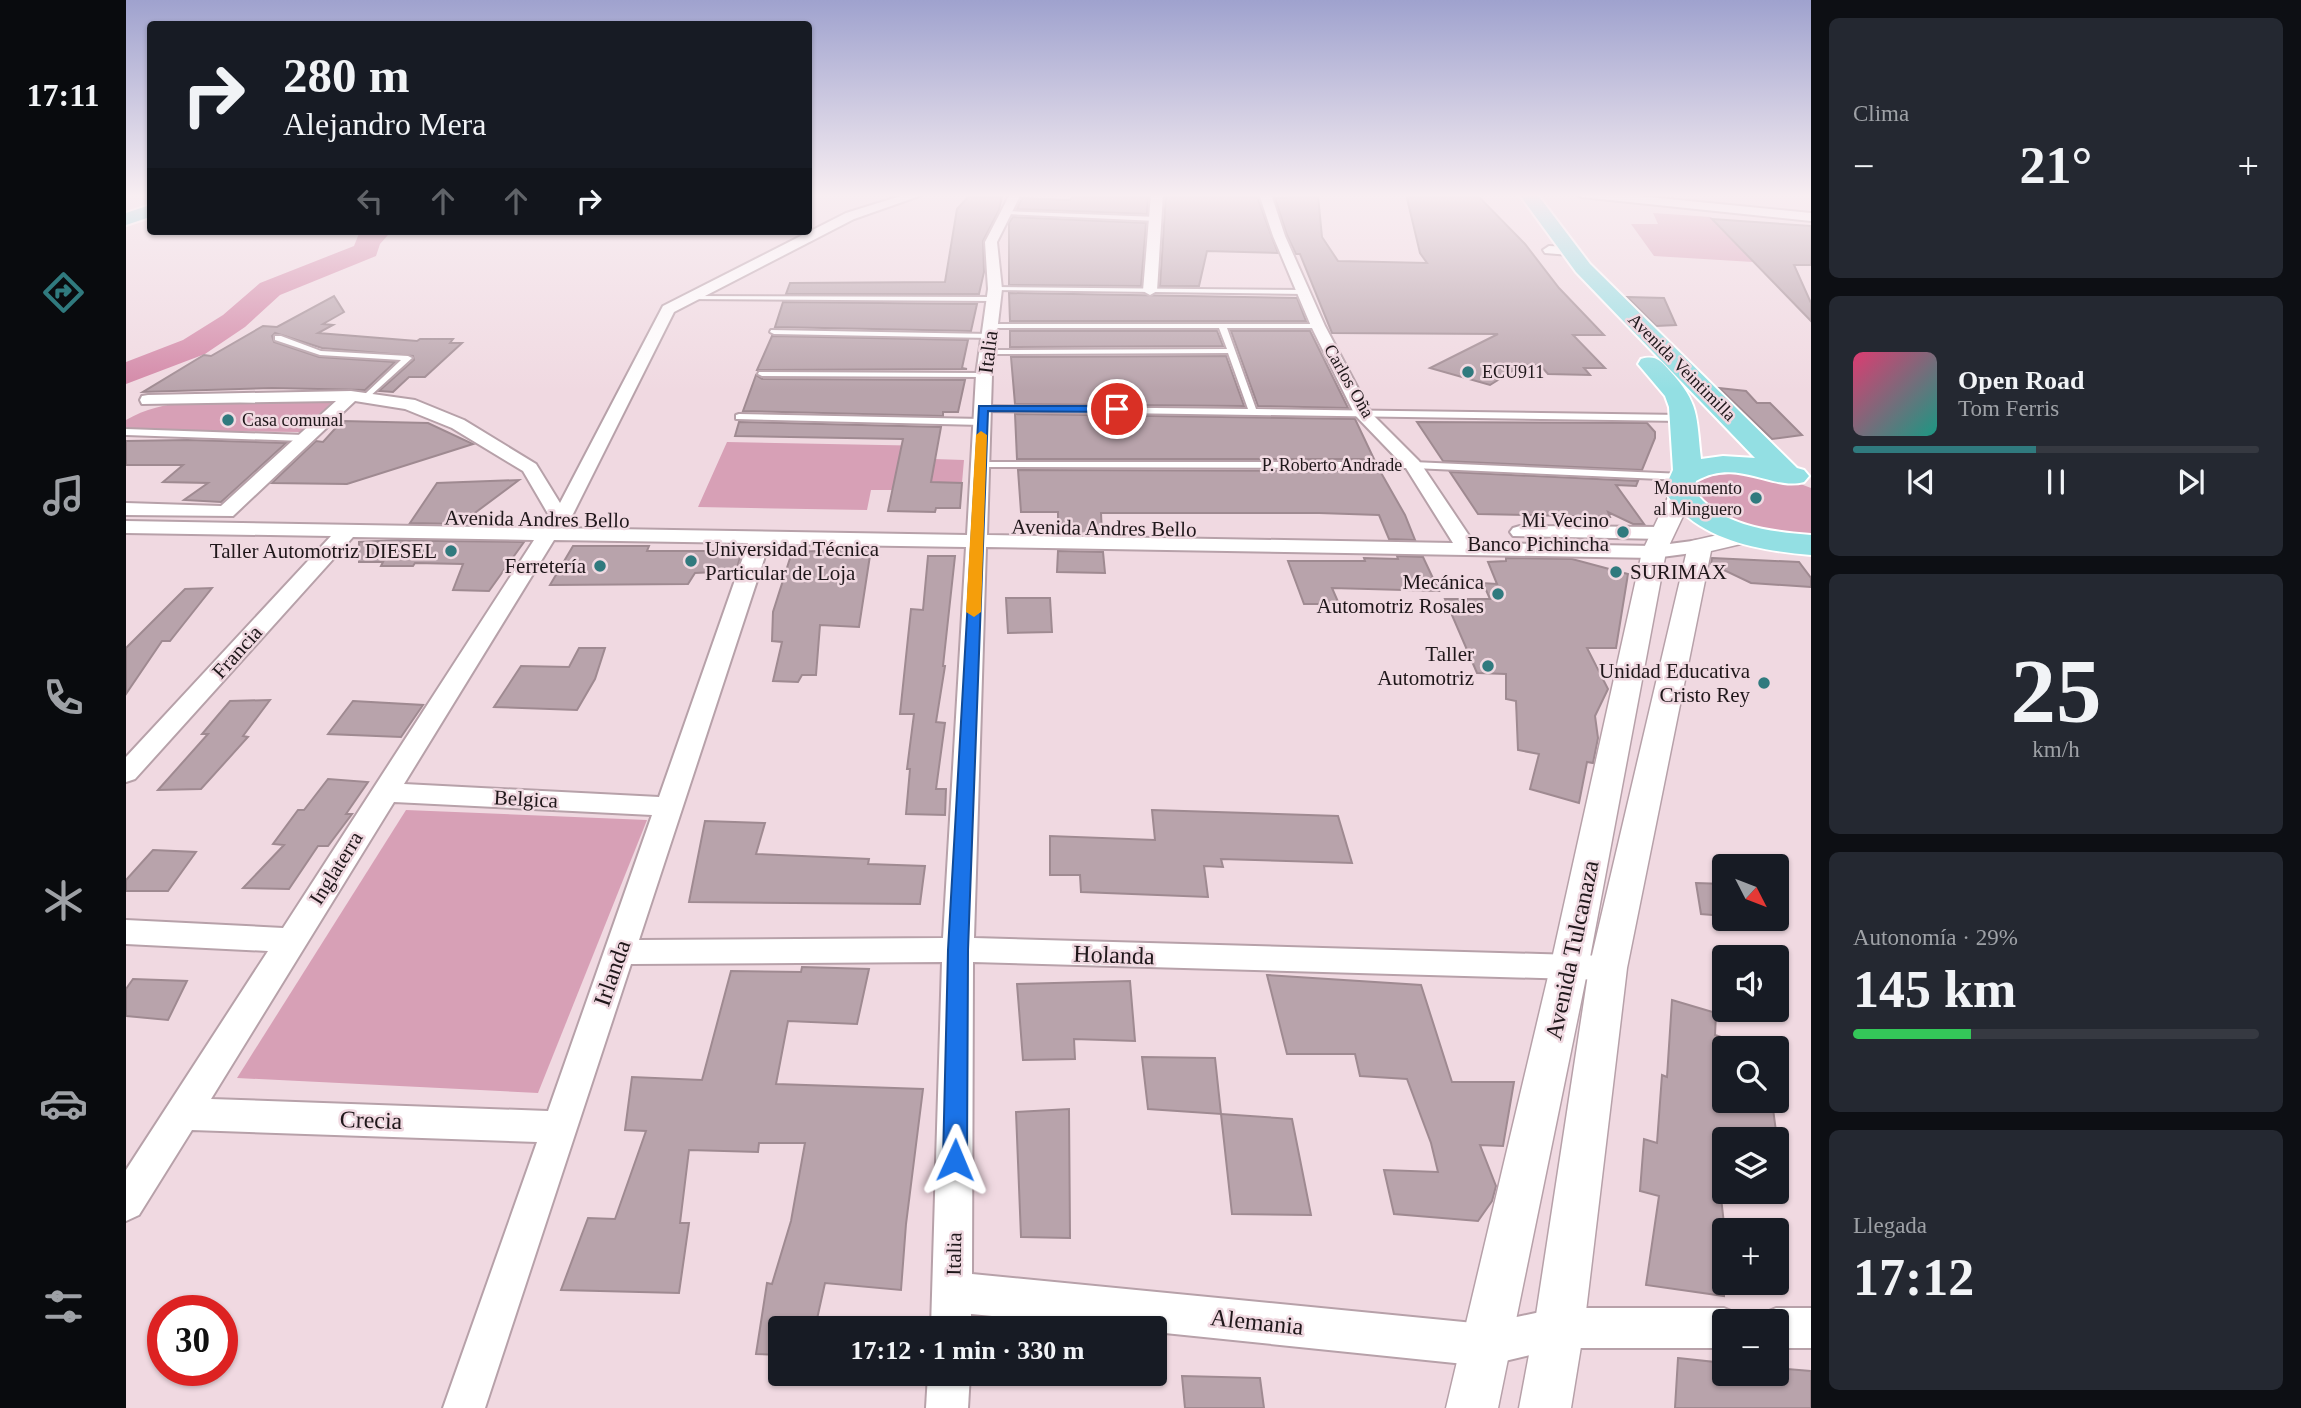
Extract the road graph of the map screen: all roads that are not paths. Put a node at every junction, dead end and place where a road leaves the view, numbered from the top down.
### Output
1 (763, 260) edge
2 (992, 260) edge
3 (1153, 260) edge
4 (1290, 260) edge
5 (1562, 260) edge
6 (1572, 260) edge
7 (1150, 291) junction
8 (1304, 292) junction
9 (994, 294) junction
10 (687, 298) junction
11 (1318, 327) junction
12 (1223, 328) junction
13 (774, 332) dead end
14 (278, 338) dead end
15 (989, 347) junction
16 (1230, 351) junction
17 (762, 374) dead end
18 (359, 396) junction
19 (148, 400) dead end
20 (1252, 410) junction
21 (982, 415) junction
22 (1364, 415) junction
23 (739, 417) dead end
24 (1682, 418) junction
25 (126, 432) edge
26 (304, 438) junction
27 (980, 465) junction
28 (1413, 465) junction
29 (1798, 477) edge
30 (1684, 482) junction
31 (126, 509) edge
32 (226, 512) junction
33 (126, 527) edge
34 (554, 527) junction
35 (347, 531) junction
36 (977, 534) junction
37 (1749, 535) junction
38 (760, 539) junction
39 (1461, 540) junction
40 (1658, 543) junction
41 (1700, 546) junction
42 (1806, 547) edge
43 (126, 773) edge
44 (384, 792) junction
45 (668, 807) junction
46 (128, 934) edge
47 (291, 940) junction
48 (958, 950) junction
49 (619, 952) junction
50 (1569, 968) junction
51 (1608, 968) junction
52 (182, 1114) junction
53 (559, 1127) junction
54 (126, 1203) edge
55 (952, 1310) edge
56 (1559, 1328) junction
57 (1712, 1328) edge
58 (1789, 1328) edge
59 (1811, 1328) edge
60 (1484, 1345) junction
61 (948, 1386) edge
62 (464, 1408) edge
63 (947, 1408) edge
64 (1472, 1408) edge
65 (1545, 1408) edge

1 - 10 street, Inglaterra
2 - 9 street, Italia
3 - 7 street
4 - 8 street, Carlos Oña
5 - 24 main road, Avenida Veintimilla
6 - 29 main road, Avenida Veintimilla
7 - 8 lane
7 - 9 lane
8 - 11 street, Carlos Oña
9 - 10 lane
9 - 15 street, Italia
10 - 34 street, Inglaterra
11 - 12 lane
11 - 22 street, Carlos Oña
12 - 15 lane
12 - 16 lane
12 - 20 lane
13 - 15 lane
14 - 18 lane
15 - 16 lane
15 - 17 lane
15 - 21 street, Italia
16 - 20 lane
18 - 19 street
18 - 26 street
18 - 34 street
20 - 21 lane
20 - 22 lane
21 - 23 lane
21 - 27 street, Italia
22 - 24 lane
22 - 28 street, Carlos Oña
24 - 30 main road, Avenida Veintimilla
25 - 26 lane
26 - 32 street
27 - 28 lane, P. Roberto Andrade
27 - 36 street, Italia
28 - 30 lane, P. Roberto Andrade
28 - 39 street, Carlos Oña
29 - 30 main road
30 - 37 main road
30 - 40 street, Avenida Tulcanaza
31 - 32 street, Avenida Andres Bello
32 - 34 street, Avenida Andres Bello
33 - 35 street, Avenida Andres Bello
34 - 35 street, Avenida Andres Bello
34 - 36 street, Avenida Andres Bello
34 - 38 street, Avenida Andres Bello
34 - 44 street, Inglaterra
35 - 43 street, Francia
36 - 38 street, Avenida Andres Bello
36 - 39 street, Avenida Andres Bello
36 - 48 street, Italia
37 - 41 street
37 - 42 main road
38 - 45 street, Irlanda
39 - 40 street, Avenida Andres Bello
40 - 41 street, Avenida Andres Bello
40 - 50 street, Avenida Tulcanaza
41 - 51 street, Avenida Tulcanaza
44 - 45 street, Belgica
44 - 47 street, Inglaterra
45 - 49 street, Irlanda
46 - 47 street
47 - 52 street, Inglaterra
48 - 49 street, Holanda
48 - 50 street, Holanda
48 - 55 street, Italia
49 - 53 street, Irlanda
50 - 51 street, Holanda
50 - 60 street, Avenida Tulcanaza
51 - 56 street, Avenida Tulcanaza
52 - 53 street, Crecia
52 - 54 street, Inglaterra
53 - 62 street, Irlanda
55 - 60 street, Alemania
56 - 57 street, Alemania
56 - 60 street, Alemania
56 - 65 street, Avenida Tulcanaza
58 - 59 street
60 - 64 street, Avenida Tulcanaza
61 - 63 street

